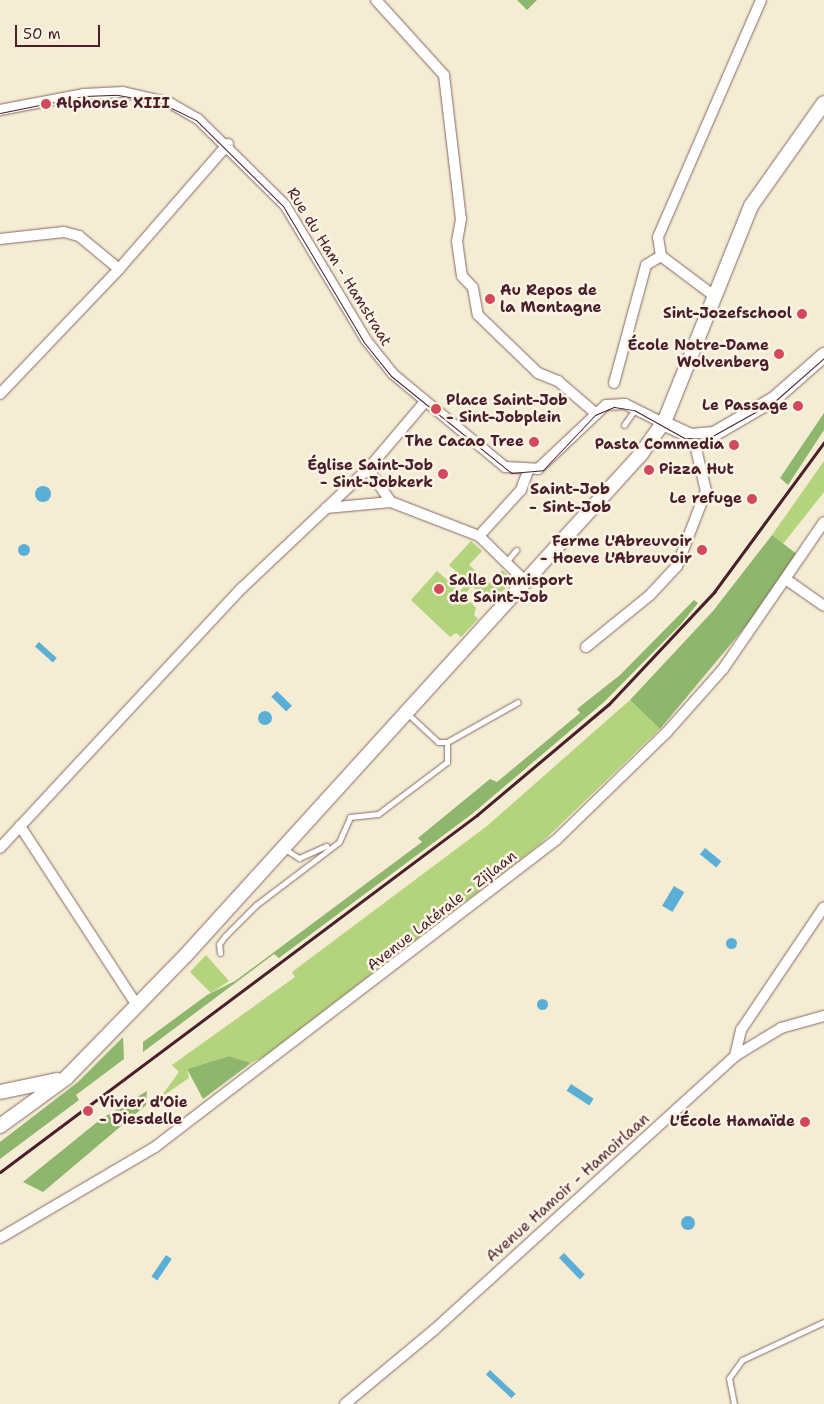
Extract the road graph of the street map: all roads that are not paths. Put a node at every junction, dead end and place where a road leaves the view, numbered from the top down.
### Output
1 (376, 0) edge
2 (761, 0) edge
3 (824, 103) edge
4 (0, 110) edge
5 (228, 144) junction
6 (0, 239) edge
7 (662, 256) junction
8 (119, 269) junction
9 (713, 295) junction
10 (824, 355) edge
11 (614, 383) dead end
12 (0, 394) edge
13 (424, 404) junction
14 (635, 408) junction
15 (594, 412) junction
16 (663, 423) junction
17 (624, 425) dead end
18 (693, 436) junction
19 (368, 469) junction
20 (528, 471) junction
21 (391, 502) junction
22 (326, 508) junction
23 (824, 522) edge
24 (479, 536) junction
25 (516, 550) dead end
26 (506, 562) junction
27 (787, 580) junction
28 (525, 581) junction
29 (824, 606) edge
30 (586, 647) dead end
31 (518, 702) dead end
32 (407, 713) junction
33 (447, 742) junction
34 (20, 826) junction
35 (326, 846) dead end
36 (0, 848) edge
37 (284, 849) junction
38 (824, 907) edge
39 (220, 953) dead end
40 (136, 1004) junction
41 (824, 1016) edge
42 (735, 1056) junction
43 (75, 1070) junction
44 (15, 1090) junction
45 (0, 1092) edge
46 (24, 1108) junction
47 (0, 1126) edge
48 (0, 1238) edge
49 (824, 1322) edge
50 (345, 1404) edge
51 (734, 1404) edge

1 - 15 street
2 - 7 street
3 - 9 main road
4 - 5 street, Rue du Ham - Hamstraat
5 - 8 street
5 - 13 street, Rue du Ham - Hamstraat
6 - 8 street
7 - 9 street
7 - 11 street
8 - 12 street
9 - 16 main road
10 - 18 main road
13 - 19 street
13 - 20 street, Rue du Ham - Hamstraat
14 - 15 street
14 - 16 street
14 - 17 lane
15 - 20 street
16 - 18 main road
16 - 28 main road
18 - 30 street
19 - 21 street
19 - 22 street
20 - 24 street
21 - 22 street
21 - 24 street
22 - 34 street
23 - 27 street, Avenue Latérale - Zijlaan
24 - 26 street
25 - 26 lane
26 - 28 street
27 - 29 street
27 - 48 street, Avenue Latérale - Zijlaan
28 - 32 main road
31 - 33 lane
32 - 33 lane
32 - 37 main road
33 - 39 lane
34 - 36 street
34 - 40 street
35 - 37 lane
37 - 40 main road
38 - 42 street
40 - 43 main road
41 - 42 street, Avenue Hamoir - Hamoirlaan
42 - 50 street, Avenue Hamoir - Hamoirlaan
43 - 44 main road
43 - 46 main road
44 - 45 main road
44 - 46 street
46 - 47 main road
49 - 51 lane

